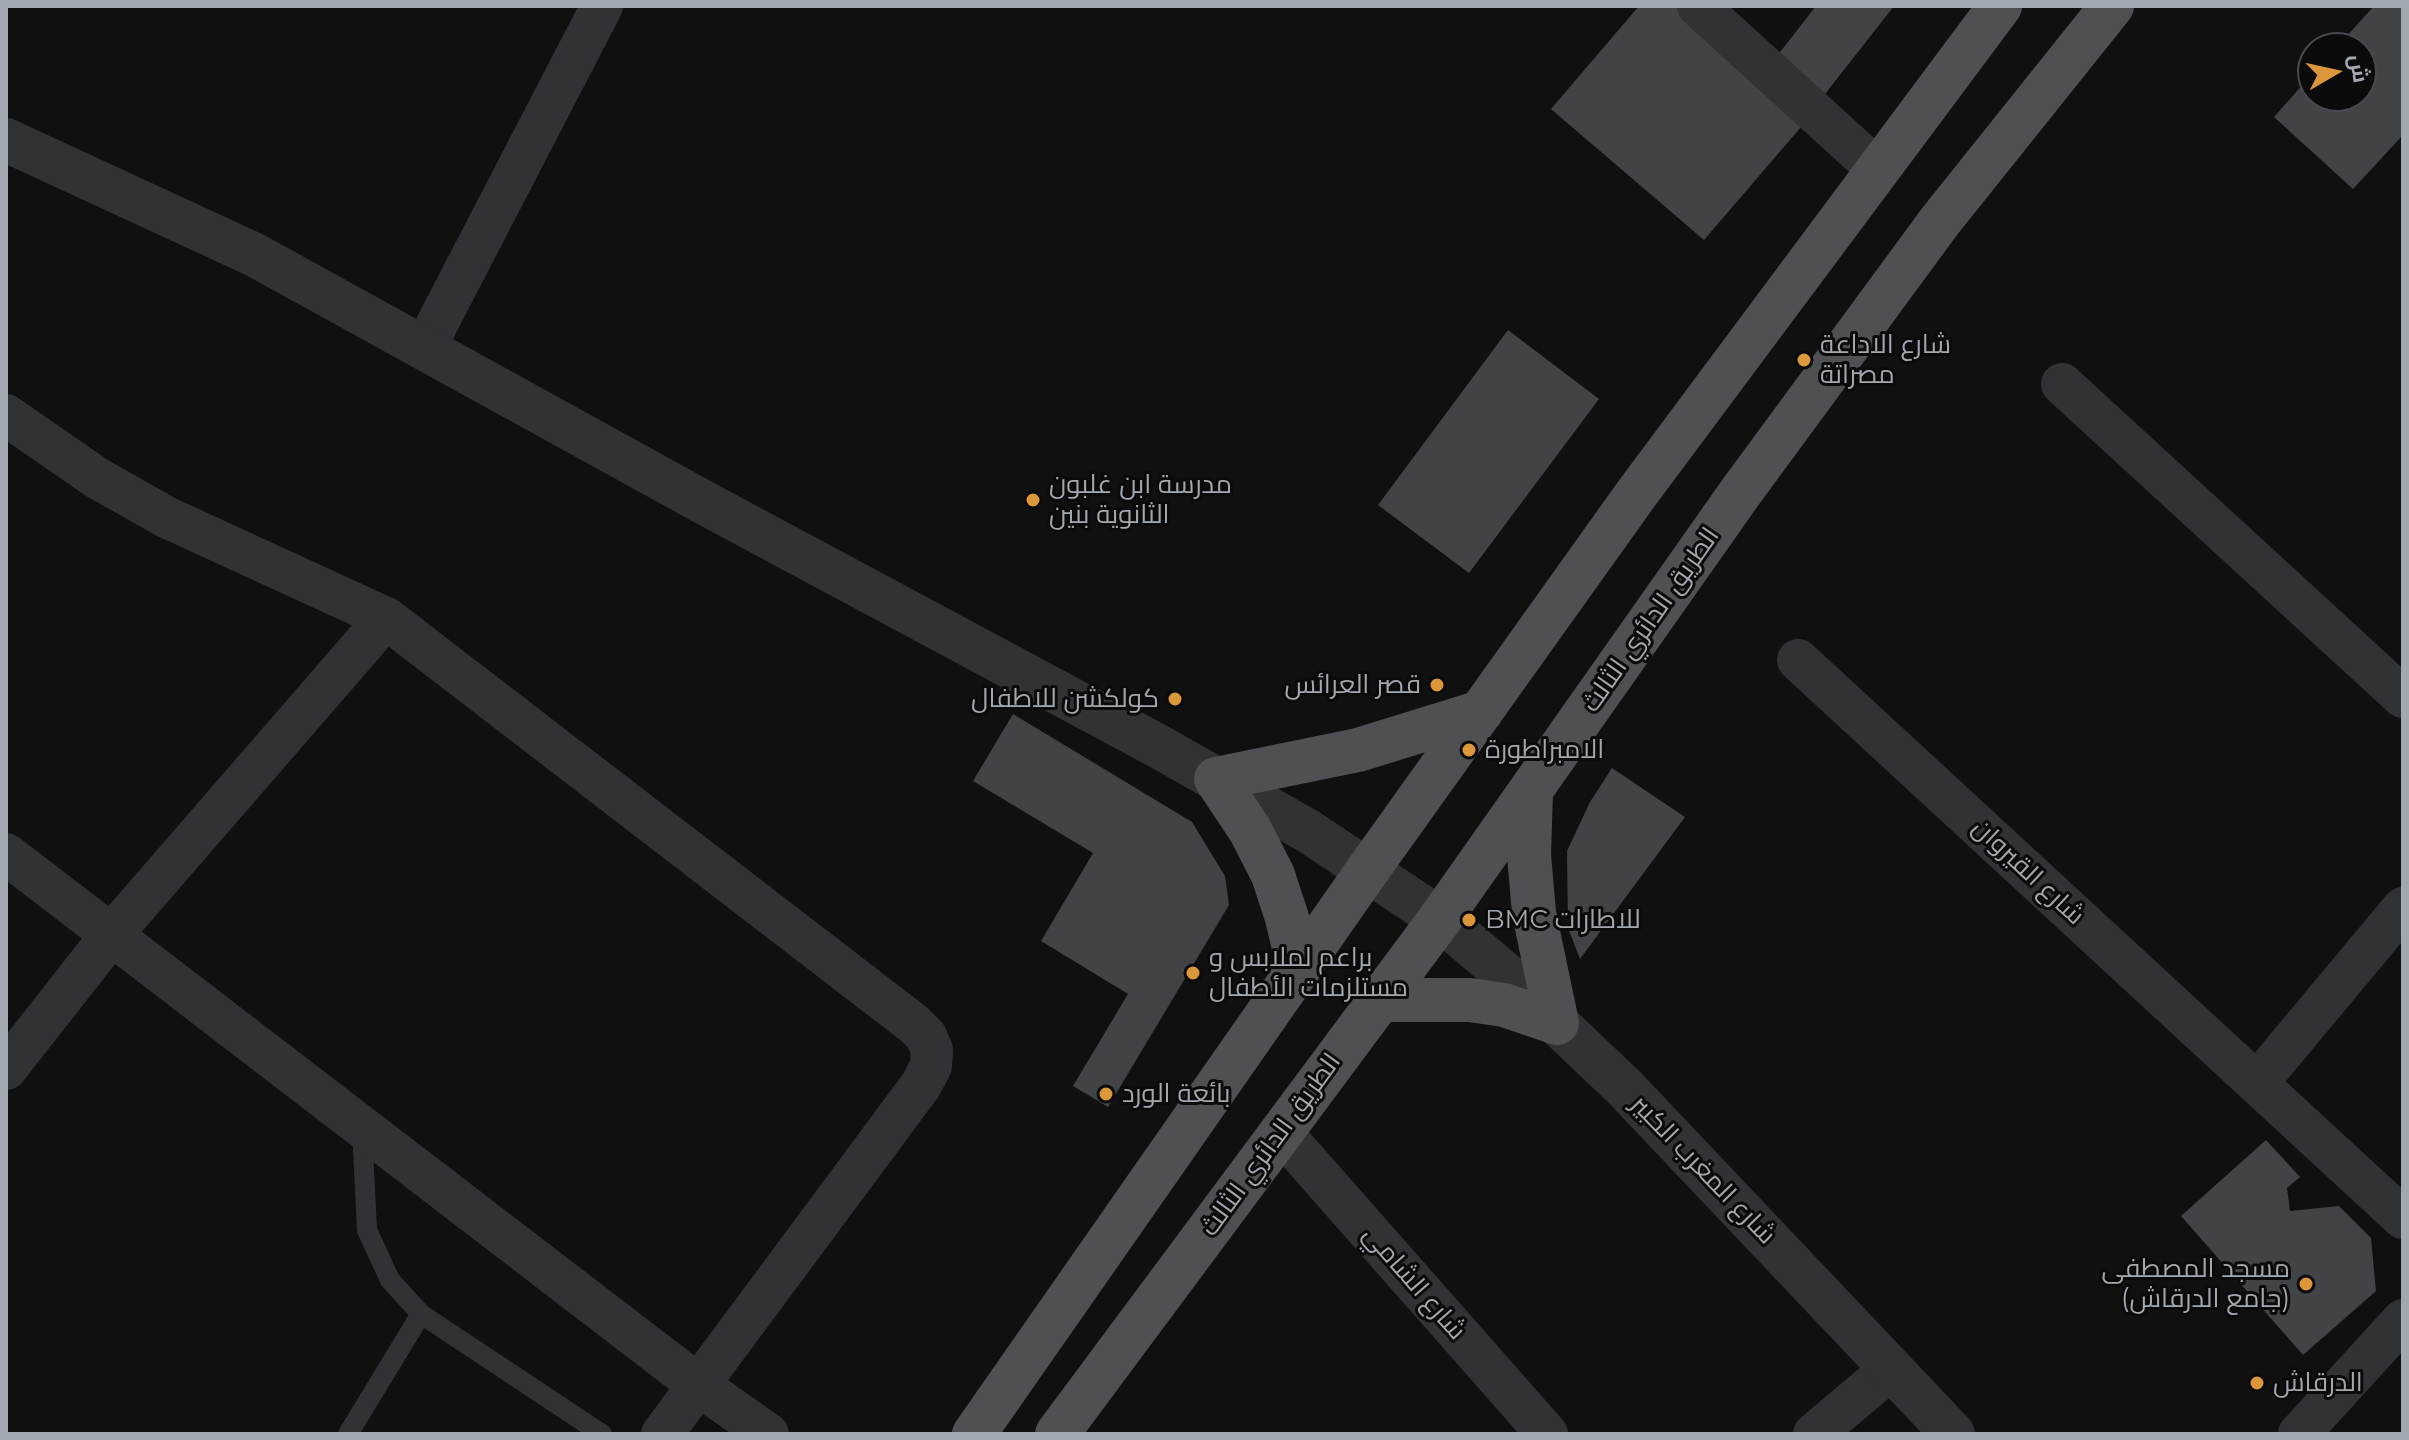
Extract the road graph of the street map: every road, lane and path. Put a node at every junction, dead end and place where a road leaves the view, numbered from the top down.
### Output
1 (602, 6) edge
2 (1698, 6) edge
3 (2000, 6) edge
4 (2112, 6) edge
5 (6, 140) edge
6 (1877, 169) junction
7 (424, 349) junction
8 (2062, 384) dead end
9 (6, 415) edge
10 (386, 618) junction
11 (1798, 660) dead end
12 (2403, 697) edge
13 (1481, 712) junction
14 (1216, 779) junction
15 (1531, 791) junction
16 (6, 854) edge
17 (1367, 871) junction
18 (2403, 908) edge
19 (1440, 919) junction
20 (112, 934) junction
21 (1299, 969) junction
22 (1378, 1000) junction
23 (1557, 1023) junction
24 (6, 1069) edge
25 (2257, 1083) junction
26 (361, 1126) junction
27 (1281, 1132) junction
28 (2403, 1218) edge
29 (421, 1314) junction
30 (2403, 1320) edge
31 (1891, 1369) junction
32 (697, 1384) junction
33 (348, 1434) edge
34 (602, 1434) edge
35 (662, 1434) edge
36 (768, 1434) edge
37 (974, 1434) edge
38 (1057, 1434) edge
39 (1547, 1434) edge
40 (1814, 1434) edge
41 (1953, 1434) edge
42 (2299, 1434) edge

1 - 7 street
2 - 6 street
3 - 6 main road
4 - 15 main road, الطريق الدائري الثالث
5 - 7 street, شارع المغرب الكبير
6 - 13 main road
7 - 14 street, شارع المغرب الكبير
8 - 12 street
9 - 10 street
10 - 20 street
10 - 32 street
11 - 25 street, شارع القيروان
13 - 14 main road
13 - 17 main road
14 - 17 street, شارع المغرب الكبير
14 - 21 main road
15 - 19 main road, الطريق الدائري الثالث
15 - 23 main road
16 - 20 street
17 - 19 street, شارع المغرب الكبير
17 - 21 main road
18 - 25 street
19 - 22 main road, الطريق الدائري الثالث
19 - 23 street, شارع المغرب الكبير
20 - 24 street
20 - 26 street
21 - 37 main road
22 - 23 main road
22 - 27 main road, الطريق الدائري الثالث
23 - 31 street, شارع المغرب الكبير
25 - 28 street, شارع القيروان
26 - 29 lane
26 - 32 street
27 - 38 main road, الطريق الدائري الثالث
27 - 39 street, شارع الشامي
29 - 33 lane
29 - 34 lane
30 - 42 street
31 - 40 street
31 - 41 street, شارع المغرب الكبير
32 - 35 street
32 - 36 street

